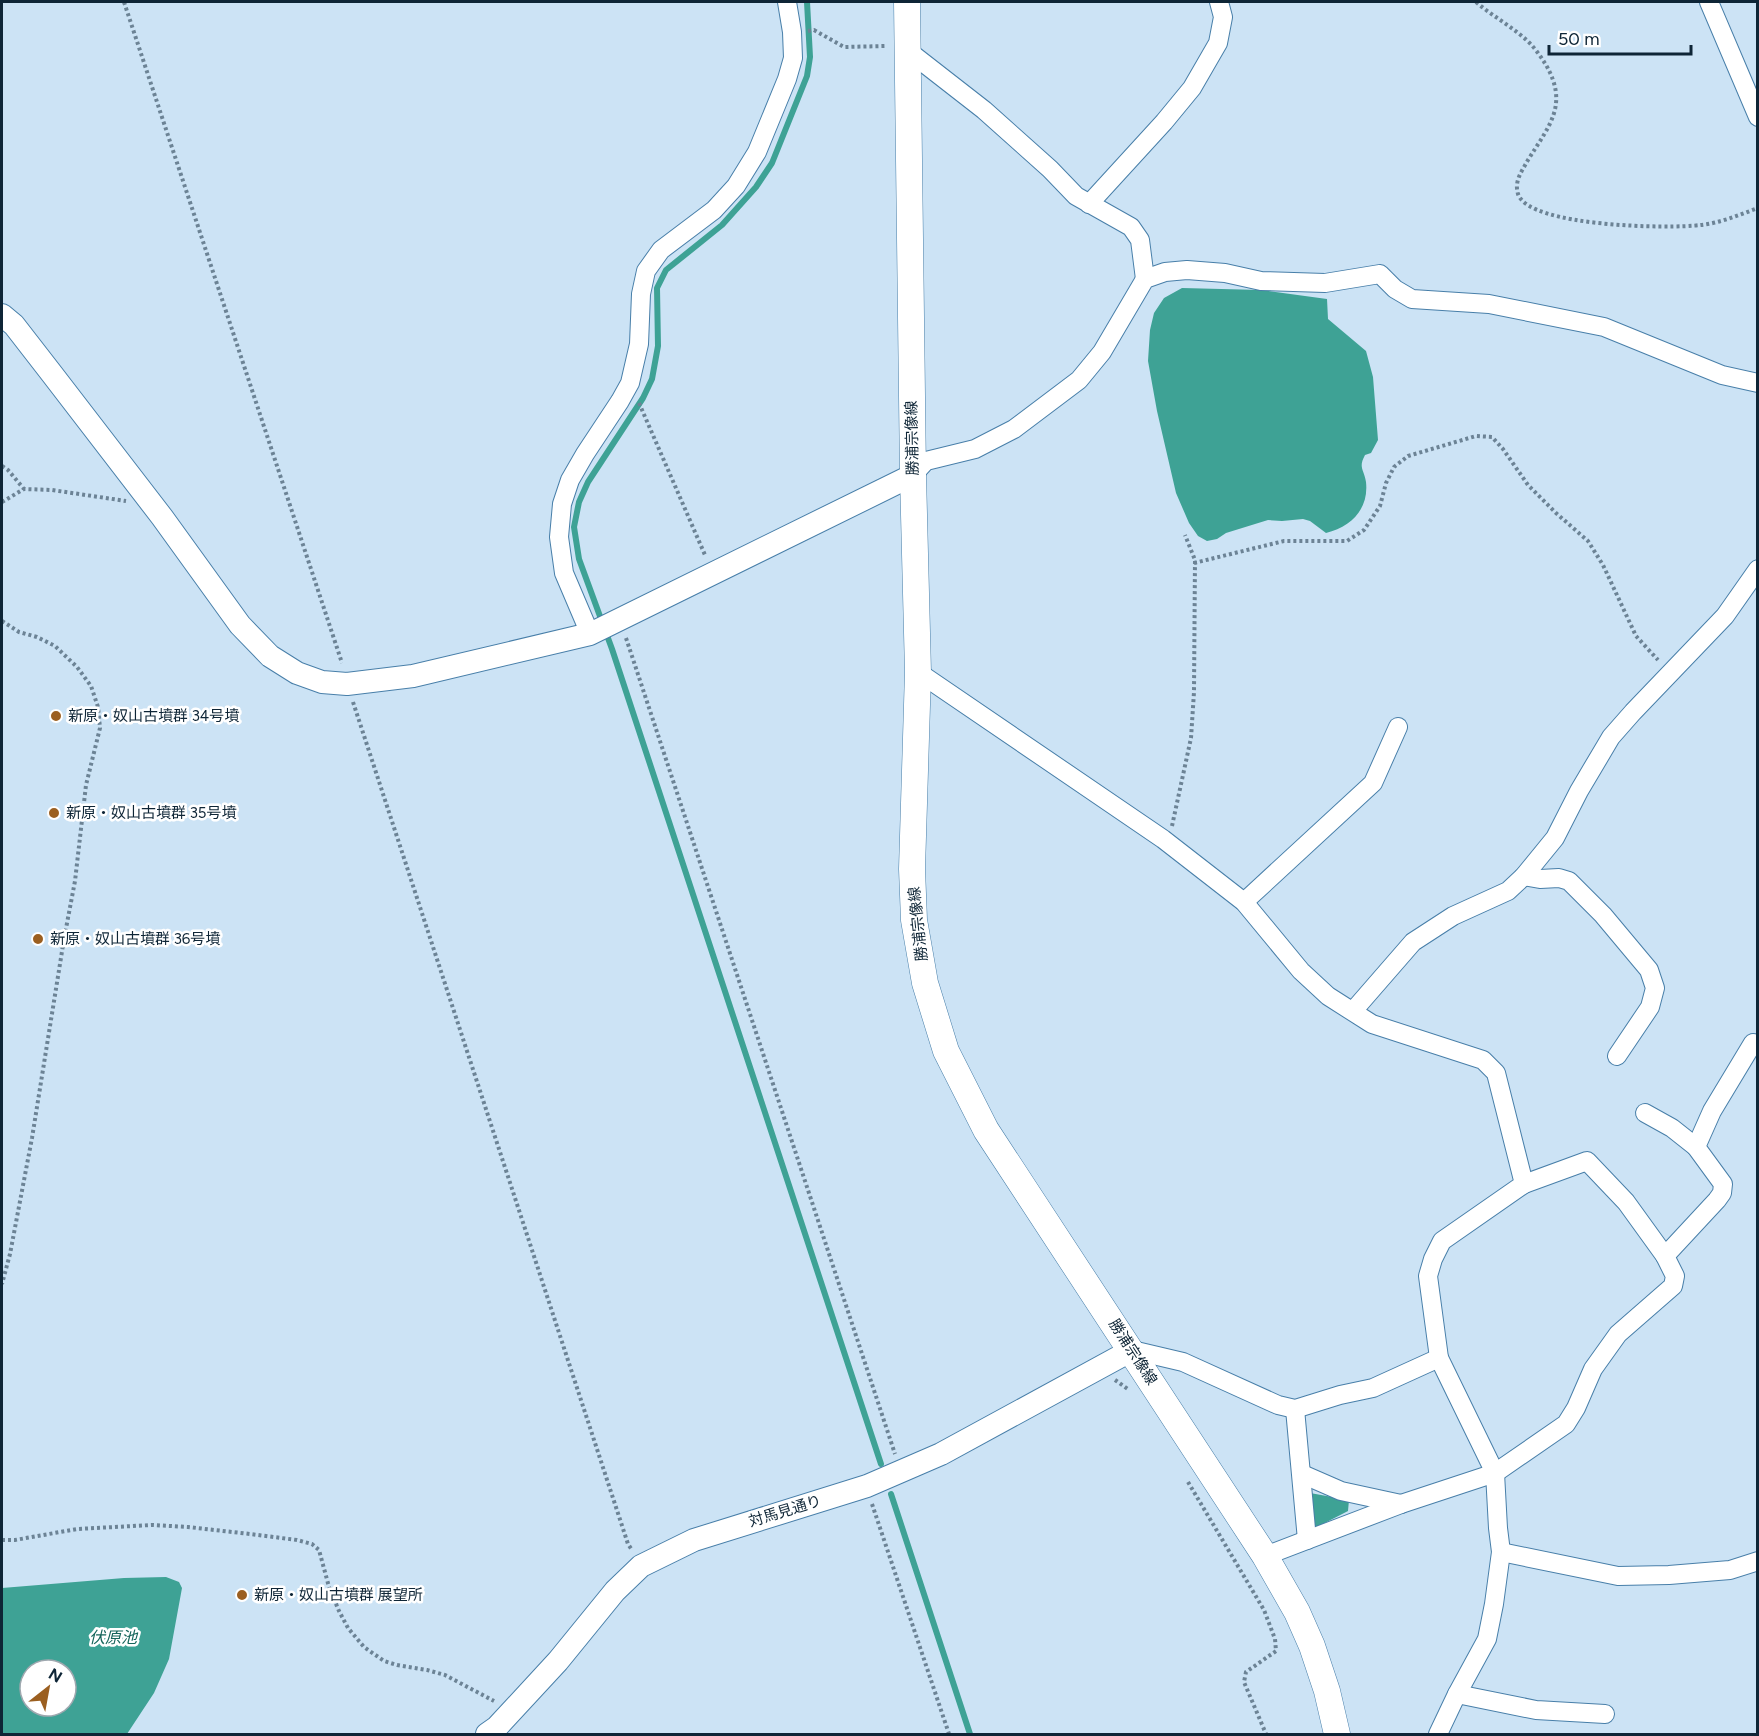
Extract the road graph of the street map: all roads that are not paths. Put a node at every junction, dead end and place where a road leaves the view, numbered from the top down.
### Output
1 (787, 2) edge
2 (907, 2) edge
3 (1219, 2) edge
4 (1709, 2) edge
5 (907, 50) junction
6 (1758, 117) edge
7 (1089, 204) junction
8 (1145, 279) junction
9 (2, 315) edge
10 (1758, 383) edge
11 (913, 475) junction
12 (1758, 569) edge
13 (605, 627) junction
14 (918, 672) junction
15 (1398, 727) dead end
16 (1524, 876) junction
17 (1244, 902) junction
18 (1353, 1011) junction
19 (1753, 1043) dead end
20 (1617, 1056) dead end
21 (1645, 1113) dead end
22 (1696, 1147) junction
23 (1524, 1185) junction
24 (1665, 1256) junction
25 (1132, 1350) junction
26 (1438, 1358) junction
27 (1295, 1409) junction
28 (1495, 1473) junction
29 (1302, 1474) junction
30 (1401, 1504) junction
31 (1307, 1540) junction
32 (1501, 1552) junction
33 (1265, 1556) junction
34 (1758, 1561) edge
35 (1456, 1694) junction
36 (1605, 1714) dead end
37 (487, 1734) edge
38 (1337, 1734) edge
39 (1438, 1734) edge

1 - 13 street
2 - 5 main road, 勝浦宗像線
3 - 7 street
4 - 6 street
5 - 7 street
5 - 11 main road, 勝浦宗像線
7 - 8 street
8 - 10 street
8 - 11 street
9 - 13 street
11 - 13 street
11 - 14 main road, 勝浦宗像線
12 - 16 street
14 - 17 street
14 - 25 main road, 勝浦宗像線
15 - 17 street
16 - 18 street
16 - 20 street
17 - 18 street
18 - 23 street
19 - 22 street
21 - 22 street
22 - 24 street
23 - 24 street
23 - 26 street
24 - 28 street
25 - 27 street
25 - 33 main road, 勝浦宗像線
25 - 37 street, 対馬見通り
26 - 27 street
26 - 28 street
27 - 29 street
28 - 30 street
28 - 32 street
29 - 30 street
29 - 31 street
30 - 31 street
31 - 33 street
32 - 34 street
32 - 35 street
33 - 38 main road, 勝浦宗像線
35 - 36 street
35 - 39 street

